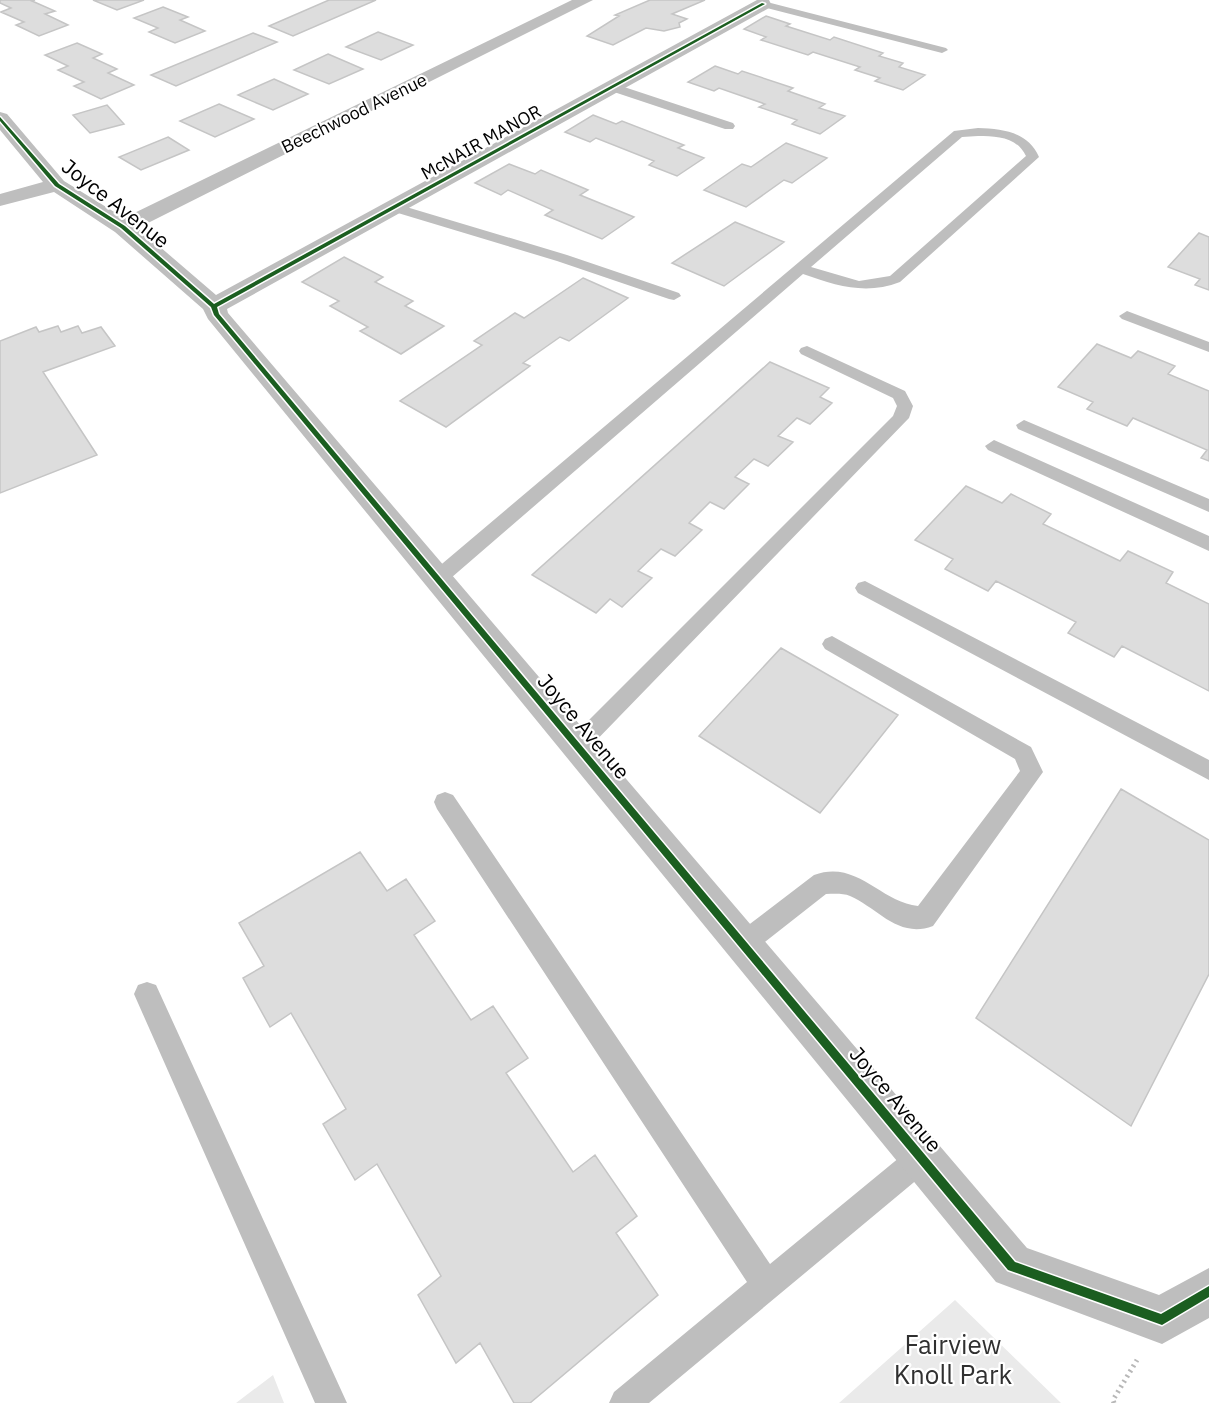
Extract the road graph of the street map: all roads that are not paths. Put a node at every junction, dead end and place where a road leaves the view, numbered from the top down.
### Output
1 (585, 0) edge
2 (763, 4) joint
3 (942, 50) dead end
4 (612, 87) junction
5 (0, 118) edge
6 (729, 126) dead end
7 (57, 185) junction
8 (0, 200) edge
9 (393, 207) junction
10 (123, 227) junction
11 (801, 268) junction
12 (674, 296) dead end
13 (214, 306) junction
14 (1128, 315) dead end
15 (1209, 347) edge
16 (807, 351) dead end
17 (1024, 425) dead end
18 (994, 446) dead end
19 (1209, 506) edge
20 (1209, 544) edge
21 (437, 579) junction
22 (865, 588) dead end
23 (832, 644) dead end
24 (577, 746) junction
25 (1209, 771) edge
26 (445, 802) dead end
27 (743, 944) junction
28 (147, 994) dead end
29 (921, 1158) junction
30 (766, 1286) junction
31 (1209, 1291) edge
32 (331, 1403) edge
33 (625, 1403) edge

1 - 10 street, Beechwood Avenue
2 - 3 lane
2 - 4 street, McNAIR MANOR
4 - 6 lane
4 - 9 street, McNAIR MANOR
5 - 7 street, Joyce Avenue
7 - 8 street
7 - 10 street, Joyce Avenue
9 - 12 lane
9 - 13 street, McNAIR MANOR
10 - 13 street, Joyce Avenue
11 - 11 lane
11 - 21 lane
13 - 21 street, Joyce Avenue
14 - 15 lane
16 - 24 lane
17 - 19 lane
18 - 20 lane
21 - 24 street, Joyce Avenue
22 - 25 lane
23 - 27 lane
24 - 27 street, Joyce Avenue
26 - 30 lane
27 - 29 street, Joyce Avenue
28 - 32 lane
29 - 30 lane
29 - 31 street, Joyce Avenue
30 - 33 lane

